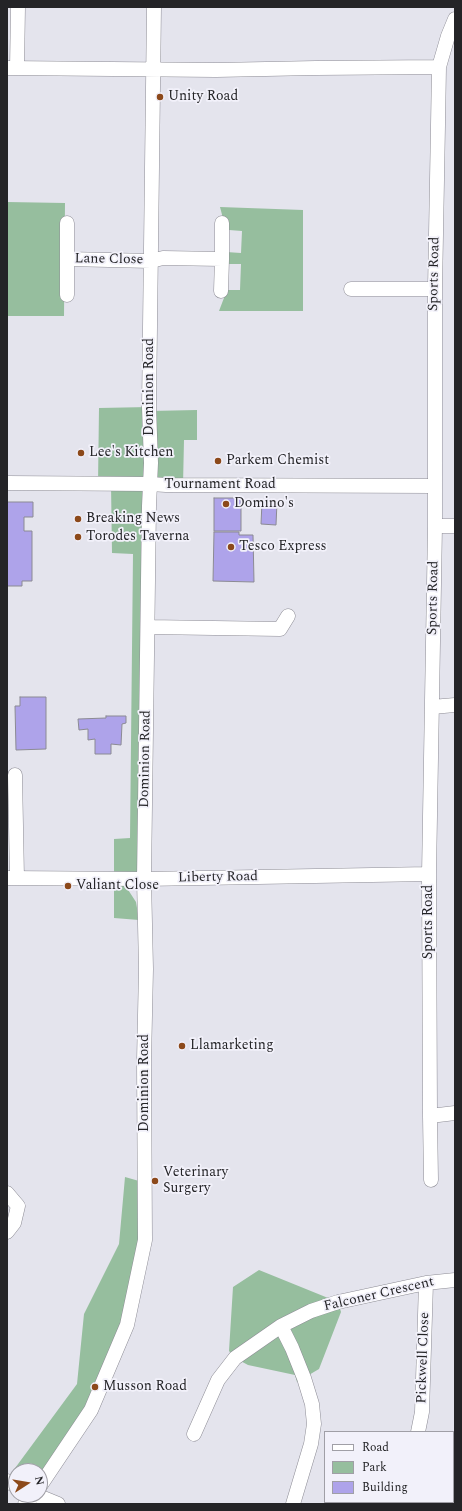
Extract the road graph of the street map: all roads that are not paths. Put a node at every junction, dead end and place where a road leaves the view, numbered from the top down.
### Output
1 (18, 7) edge
2 (154, 7) edge
3 (455, 19) edge
4 (439, 67) junction
5 (12, 68) edge
6 (153, 69) junction
7 (68, 223) dead end
8 (222, 223) dead end
9 (222, 258) junction
10 (67, 259) junction
11 (151, 261) junction
12 (351, 289) dead end
13 (435, 289) junction
14 (221, 291) dead end
15 (67, 295) dead end
16 (7, 483) edge
17 (150, 484) junction
18 (434, 486) junction
19 (435, 526) junction
20 (455, 526) edge
21 (288, 616) dead end
22 (148, 627) junction
23 (455, 705) edge
24 (432, 707) junction
25 (15, 775) dead end
26 (429, 874) junction
27 (12, 878) edge
28 (144, 879) junction
29 (455, 1113) edge
30 (430, 1116) junction
31 (432, 1180) dead end
32 (7, 1193) edge
33 (7, 1232) edge
34 (455, 1280) edge
35 (426, 1283) junction
36 (281, 1326) junction
37 (418, 1431) edge
38 (194, 1434) dead end
39 (48, 1474) edge
40 (48, 1500) edge
41 (58, 1504) edge
42 (293, 1504) edge

1 - 5 street
2 - 6 street, Dominion Road
3 - 4 street, Sports Road
4 - 6 street
4 - 13 street, Sports Road
5 - 6 street
6 - 11 street, Dominion Road
7 - 10 street, Lane Close
8 - 9 street
9 - 11 street, Lane Close
9 - 14 street
10 - 11 street, Lane Close
10 - 15 street, Lane Close
11 - 17 street, Dominion Road
12 - 13 street
13 - 18 street, Sports Road
16 - 17 street, Tournament Road
17 - 18 street, Tournament Road
17 - 22 street, Dominion Road
18 - 19 street, Sports Road
19 - 20 street
19 - 24 street, Sports Road
21 - 22 street
22 - 28 street, Dominion Road
23 - 24 street
24 - 26 street, Sports Road
25 - 27 street
26 - 28 street, Liberty Road
26 - 30 street, Sports Road
27 - 28 street, Liberty Road
28 - 39 street, Dominion Road
29 - 30 street
30 - 31 street, Sports Road
32 - 33 street
34 - 35 street, Falconer Crescent
35 - 36 street, Falconer Crescent
35 - 37 street, Pickwell Close
36 - 38 street, Falconer Crescent
36 - 42 street
40 - 41 street

